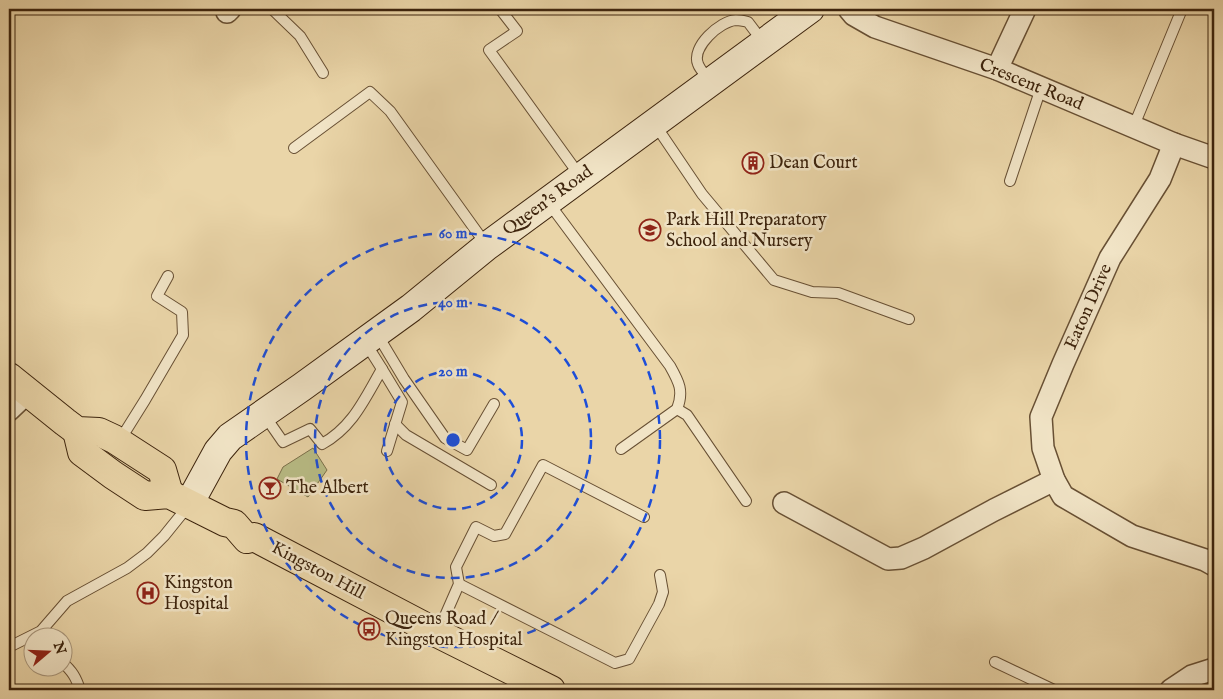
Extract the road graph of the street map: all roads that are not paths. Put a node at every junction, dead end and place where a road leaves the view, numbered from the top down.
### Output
1 (272, 9) edge
2 (500, 9) edge
3 (810, 9) edge
4 (850, 9) edge
5 (1025, 9) edge
6 (1182, 9) edge
7 (762, 42) junction
8 (997, 70) junction
9 (323, 73) dead end
10 (710, 81) junction
11 (1041, 88) junction
12 (654, 123) junction
13 (1133, 128) junction
14 (1174, 144) junction
15 (294, 148) dead end
16 (1214, 158) edge
17 (581, 177) junction
18 (1010, 181) dead end
19 (548, 201) junction
20 (487, 246) junction
21 (168, 276) dead end
22 (908, 319) dead end
23 (370, 337) junction
24 (382, 369) junction
25 (19, 384) edge
26 (494, 404) dead end
27 (677, 409) junction
28 (9, 410) edge
29 (263, 414) junction
30 (395, 424) junction
31 (77, 431) junction
32 (121, 443) junction
33 (621, 450) dead end
34 (387, 451) dead end
35 (1054, 480) junction
36 (491, 485) dead end
37 (179, 499) junction
38 (746, 501) dead end
39 (784, 503) dead end
40 (644, 517) dead end
41 (1214, 565) edge
42 (660, 575) dead end
43 (459, 584) junction
44 (49, 626) edge
45 (437, 633) junction
46 (22, 642) edge
47 (9, 647) edge
48 (995, 662) dead end
49 (1214, 669) edge
50 (72, 672) edge
51 (80, 690) edge
52 (551, 690) edge
53 (1054, 690) edge
54 (1171, 690) edge

1 - 9 lane
2 - 17 lane
3 - 7 main road, Queen's Road
4 - 8 street, Crescent Road
5 - 8 street
6 - 13 lane
7 - 10 main road, Queen's Road
7 - 10 lane
8 - 11 street, Crescent Road
10 - 12 main road, Queen's Road
11 - 13 street, Crescent Road
11 - 18 lane
12 - 17 main road, Queen's Road
12 - 22 lane
13 - 14 street, Crescent Road
14 - 16 street, Crescent Road
14 - 35 street, Eaton Drive
15 - 20 lane
17 - 19 main road, Queen's Road
19 - 20 main road, Queen's Road
19 - 27 lane
20 - 23 main road, Queen's Road
21 - 32 lane
23 - 24 lane
23 - 26 lane
23 - 29 main road, Queen's Road
24 - 29 lane
24 - 30 lane
25 - 28 street
25 - 31 main road
27 - 33 lane
27 - 38 lane
29 - 37 main road, Queen's Road
30 - 34 lane
30 - 36 lane
31 - 32 main road
31 - 37 main road
32 - 37 main road
35 - 39 street
35 - 41 street, Eaton Drive
37 - 44 lane
37 - 45 main road, Kingston Hill
40 - 43 lane
42 - 43 lane
43 - 45 lane
45 - 52 main road, Kingston Hill
46 - 47 lane
48 - 53 lane
49 - 54 street
50 - 51 lane

